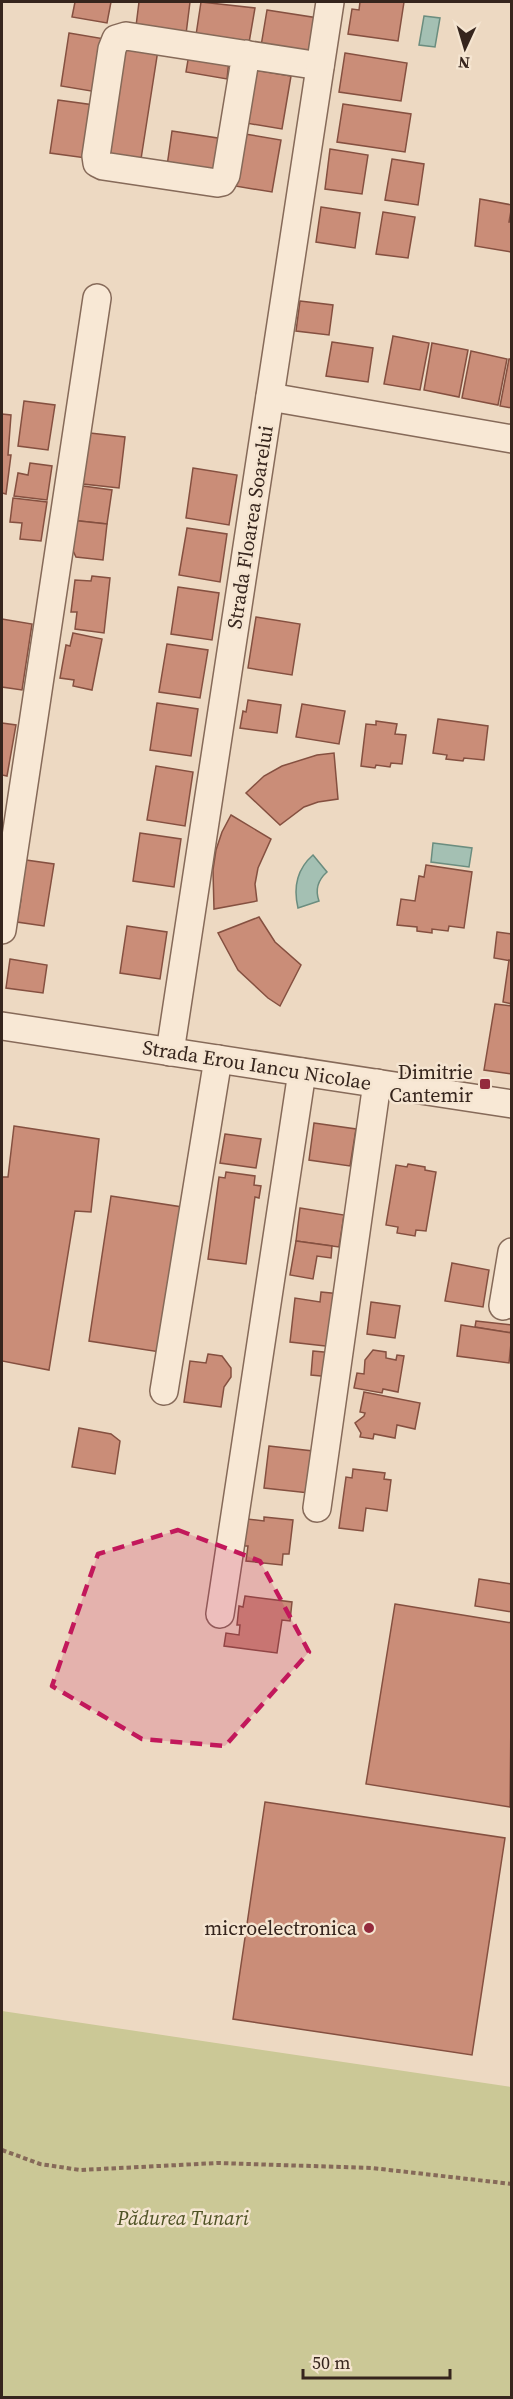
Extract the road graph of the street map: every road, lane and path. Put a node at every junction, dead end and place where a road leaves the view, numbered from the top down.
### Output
1 (330, 2) edge
2 (246, 54) junction
3 (320, 66) junction
4 (98, 298) dead end
5 (270, 397) junction
6 (512, 439) edge
7 (2, 930) edge
8 (2, 1026) edge
9 (170, 1052) junction
10 (218, 1059) junction
11 (302, 1072) junction
12 (377, 1083) junction
13 (512, 1104) edge
14 (512, 1252) edge
15 (502, 1306) dead end
16 (164, 1390) dead end
17 (317, 1508) dead end
18 (220, 1614) dead end
19 (2, 2150) edge
20 (512, 2184) edge

1 - 3 street, Strada Floarea Soarelui
2 - 2 street
2 - 3 street
3 - 5 street, Strada Floarea Soarelui
4 - 7 street
5 - 6 street
5 - 9 street, Strada Floarea Soarelui
8 - 9 street, Strada Erou Iancu Nicolae
9 - 10 street, Strada Erou Iancu Nicolae
10 - 11 street, Strada Erou Iancu Nicolae
10 - 16 street
11 - 12 street, Strada Erou Iancu Nicolae
11 - 18 street
12 - 13 street, Strada Erou Iancu Nicolae
12 - 17 street
14 - 15 street
19 - 20 path

